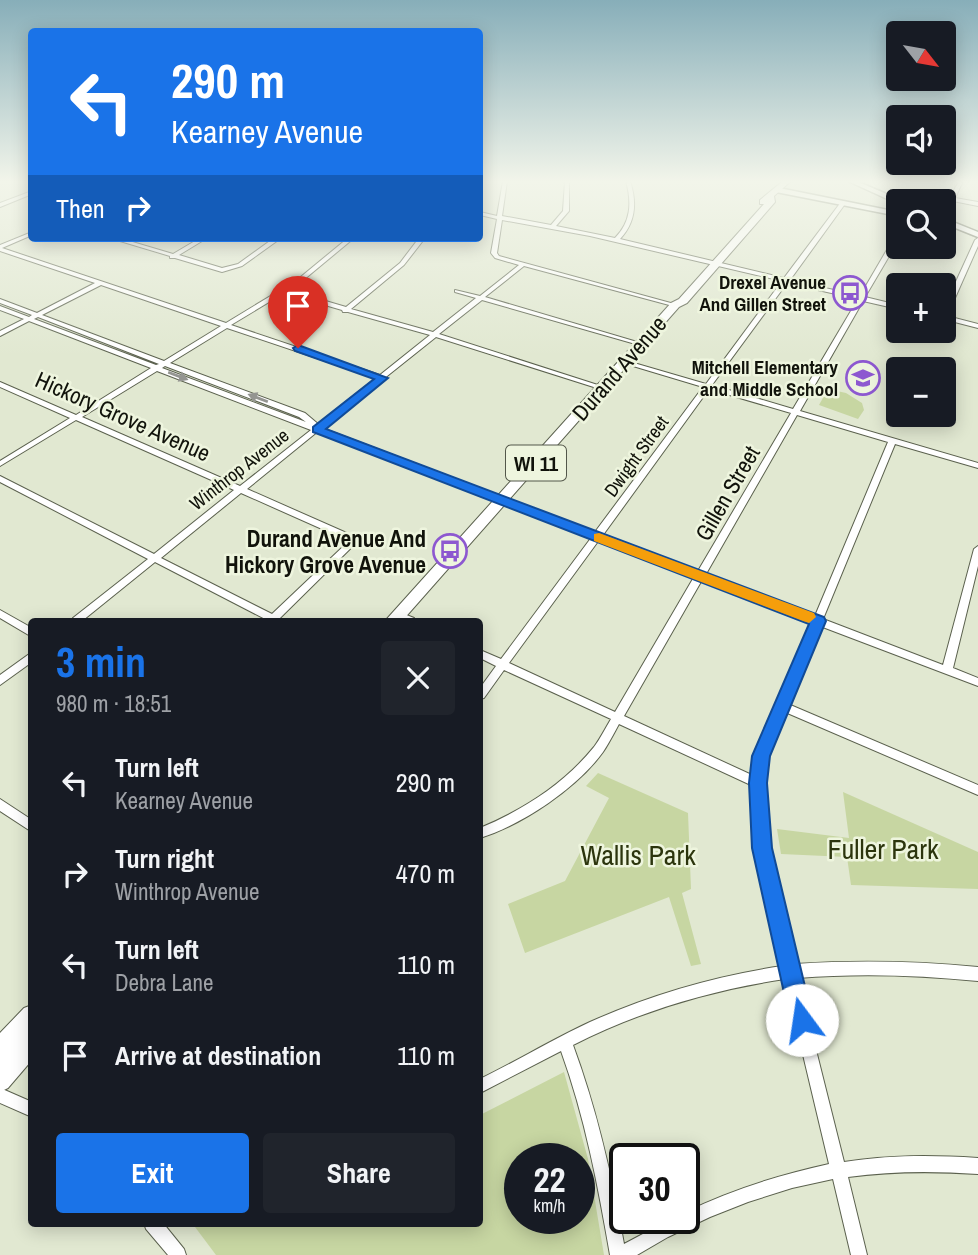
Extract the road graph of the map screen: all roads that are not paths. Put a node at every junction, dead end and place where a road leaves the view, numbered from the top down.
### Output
1 (18, 240) edge
2 (497, 240) edge
3 (616, 240) edge
4 (735, 240) edge
5 (815, 240) edge
6 (977, 240) edge
7 (125, 242) edge
8 (197, 242) edge
9 (273, 242) edge
10 (347, 242) edge
11 (419, 242) edge
12 (0, 248) edge
13 (886, 256) edge
14 (172, 257) junction
15 (712, 263) junction
16 (522, 265) junction
17 (785, 280) junction
18 (100, 284) junction
19 (956, 288) edge
20 (283, 291) junction
21 (457, 291) dead end
22 (481, 298) junction
23 (861, 298) junction
24 (0, 301) edge
25 (676, 304) junction
26 (886, 304) edge
27 (0, 308) edge
28 (345, 311) junction
29 (37, 315) junction
30 (29, 319) junction
31 (956, 320) edge
32 (229, 324) junction
33 (978, 326) edge
34 (0, 334) edge
35 (435, 335) junction
36 (641, 344) junction
37 (166, 362) junction
38 (625, 362) junction
39 (156, 368) junction
40 (382, 378) junction
41 (0, 384) edge
42 (708, 386) junction
43 (603, 388) junction
44 (796, 412) junction
45 (79, 416) junction
46 (317, 430) junction
47 (892, 441) junction
48 (0, 464) edge
49 (978, 466) edge
50 (0, 479) edge
51 (241, 490) junction
52 (503, 501) junction
53 (597, 537) junction
54 (978, 549) edge
55 (153, 559) junction
56 (702, 576) junction
57 (0, 614) edge
58 (80, 618) edge
59 (271, 618) edge
60 (277, 618) edge
61 (402, 618) edge
62 (818, 621) junction
63 (28, 631) edge
64 (483, 656) edge
65 (28, 659) edge
66 (502, 665) junction
67 (947, 670) junction
68 (0, 681) edge
69 (978, 682) edge
70 (483, 691) edge
71 (782, 706) junction
72 (618, 719) junction
73 (758, 783) junction
74 (978, 790) edge
75 (0, 804) edge
76 (28, 824) edge
77 (483, 832) edge
78 (790, 970) junction
79 (978, 974) edge
80 (28, 1020) edge
81 (565, 1042) junction
82 (28, 1046) edge
83 (0, 1050) edge
84 (0, 1080) edge
85 (483, 1084) edge
86 (0, 1095) edge
87 (28, 1109) edge
88 (978, 1166) edge
89 (839, 1170) junction
90 (155, 1227) edge
91 (177, 1255) edge
92 (620, 1255) edge
93 (859, 1255) edge

1 - 12 street
2 - 16 street
3 - 15 street
4 - 15 main road, Durand Avenue / WI 11
5 - 17 street, Dwight Street
6 - 19 street
7 - 14 street
8 - 14 street
9 - 14 street
10 - 20 street
11 - 28 street
12 - 18 street
13 - 23 street, Gillen Street
15 - 17 street
15 - 25 main road, Durand Avenue / WI 11
16 - 22 street, Winthrop Avenue
16 - 25 street
17 - 23 street
17 - 42 street, Dwight Street
18 - 29 street
18 - 32 street
20 - 28 street
20 - 32 street
21 - 22 street
22 - 35 street, Winthrop Avenue
22 - 36 street
23 - 26 street
23 - 44 street, Gillen Street
24 - 29 street
25 - 36 main road, Durand Avenue / WI 11
27 - 30 street
28 - 35 street
29 - 30 street
29 - 37 street
30 - 34 street
30 - 39 street
31 - 33 street
32 - 37 street
32 - 40 street
35 - 40 street, Winthrop Avenue
35 - 43 street
36 - 38 main road, Durand Avenue / WI 11
37 - 39 street
46 -> 37 street
38 - 42 street
38 - 43 main road, Durand Avenue / WI 11
39 - 45 street
39 -> 46 street
40 - 46 street, Winthrop Avenue
41 - 45 street, Hickory Grove Avenue
42 - 44 street
42 - 53 street, Dwight Street
43 - 52 main road, Durand Avenue / WI 11
44 - 47 street
44 - 56 street, Gillen Street
45 - 48 street
45 - 51 street, Hickory Grove Avenue
46 - 51 street, Winthrop Avenue
46 - 52 street
47 - 49 street
47 - 62 street
50 - 55 street
51 - 55 street, Winthrop Avenue
51 - 60 street, Hickory Grove Avenue
52 - 53 street
52 - 61 main road, Durand Avenue / WI 11
53 - 56 street
53 - 66 street, Dwight Street
54 - 67 street
55 - 58 street, Winthrop Avenue
55 - 59 street
56 - 62 street
56 - 72 street, Gillen Street
57 - 63 street
62 - 67 street
62 - 71 street
64 - 66 street
65 - 68 street
66 - 70 street, Dwight Street
66 - 72 street
67 - 69 street
71 - 73 street
71 - 74 street
72 - 73 street
72 - 77 street, Gillen Street
73 - 78 street
75 - 76 street
78 - 79 street
78 - 81 street
78 - 89 street
80 - 83 main road
81 - 85 street
81 - 92 street
82 - 84 main road
86 - 87 street
88 - 89 street
89 - 92 street
89 - 93 street
90 - 91 street

